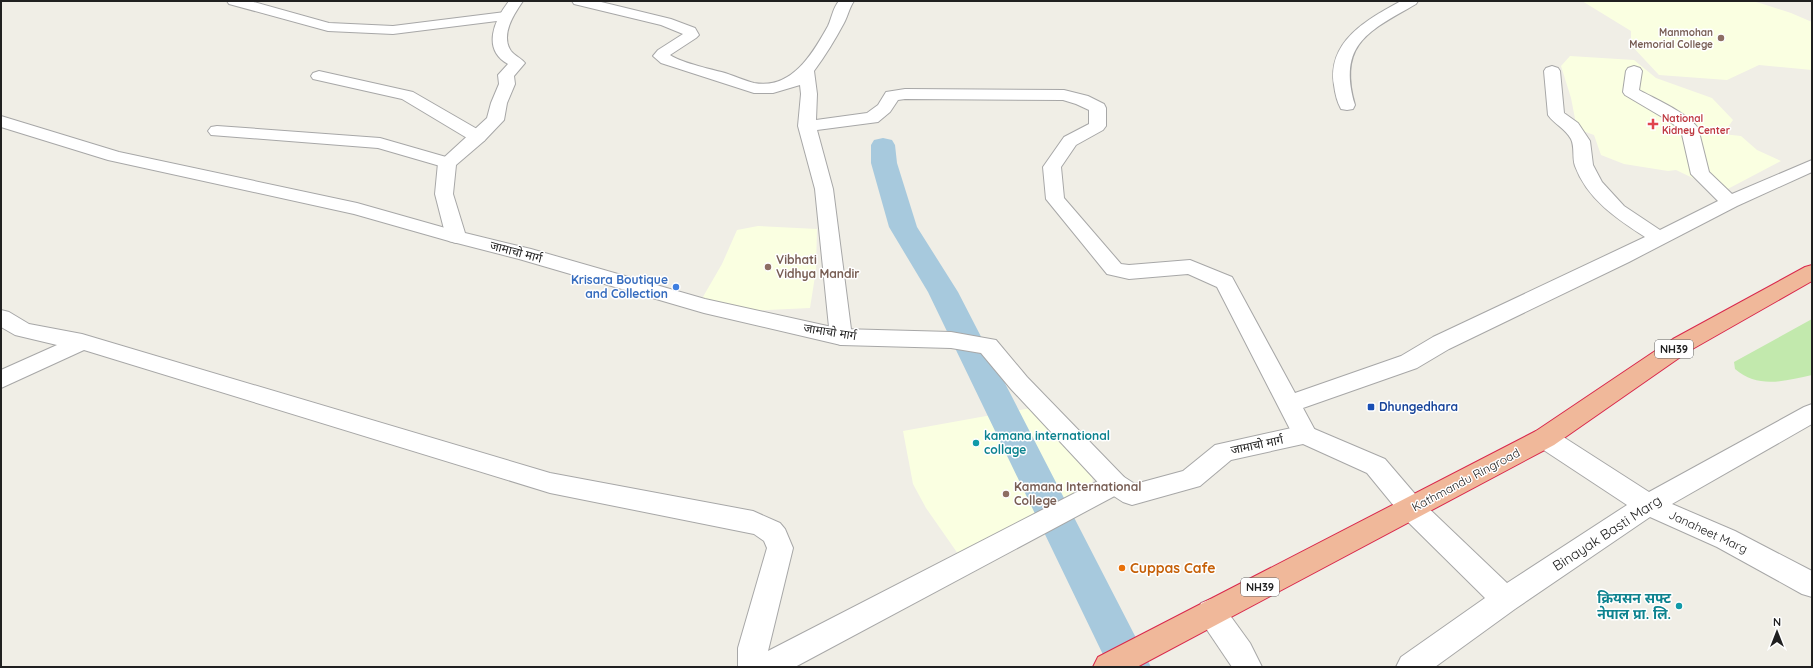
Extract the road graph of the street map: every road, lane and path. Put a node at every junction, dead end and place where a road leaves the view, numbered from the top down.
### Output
1 (234, 1) edge
2 (579, 1) edge
3 (847, 1) edge
4 (1411, 1) edge
5 (510, 8) edge
6 (806, 71) junction
7 (1552, 71) dead end
8 (1634, 71) dead end
9 (319, 76) dead end
10 (1347, 105) dead end
11 (1, 121) edge
12 (807, 126) junction
13 (217, 131) dead end
14 (478, 137) junction
15 (447, 163) junction
16 (1812, 164) edge
17 (1730, 202) junction
18 (456, 237) junction
19 (1659, 238) junction
20 (1812, 272) edge
21 (1, 317) edge
22 (841, 337) junction
23 (82, 342) junction
24 (1, 380) edge
25 (1290, 404) junction
26 (1812, 413) edge
27 (1305, 434) junction
28 (1545, 438) junction
29 (1115, 484) junction
30 (1648, 505) junction
31 (1412, 509) junction
32 (1812, 585) edge
33 (1505, 600) junction
34 (1211, 612) junction
35 (753, 667) edge
36 (766, 667) edge
37 (1108, 667) edge
38 (1247, 667) edge
39 (1411, 667) edge

1 - 5 street
2 - 6 street
3 - 6 street
4 - 10 street
5 - 14 street
6 - 12 street
7 - 19 street
8 - 17 street
9 - 14 street
11 - 18 street, जामाचो मार्ग
12 - 22 street
12 - 25 street
13 - 15 street
14 - 15 street
15 - 18 street
16 - 17 street
17 - 19 street
18 - 22 street, जामाचो मार्ग
19 - 25 street
20 - 28 highway, Kathmandu Ringroad / NH39
21 - 23 street
22 - 29 street, जामाचो मार्ग
23 - 24 street
23 - 35 street
25 - 27 street
26 - 30 street, Binayak Basti Marg
27 - 29 street, जामाचो मार्ग
27 - 31 street
28 - 30 street, Janaheet Marg
28 - 31 highway, Kathmandu Ringroad / NH39
29 - 36 street
30 - 32 street, Janaheet Marg
30 - 33 street, Binayak Basti Marg
31 - 33 street
31 - 34 highway, Kathmandu Ringroad / NH39
33 - 39 street, Binayak Basti Marg
34 - 37 highway, Kathmandu Ringroad / NH39
34 - 38 street

